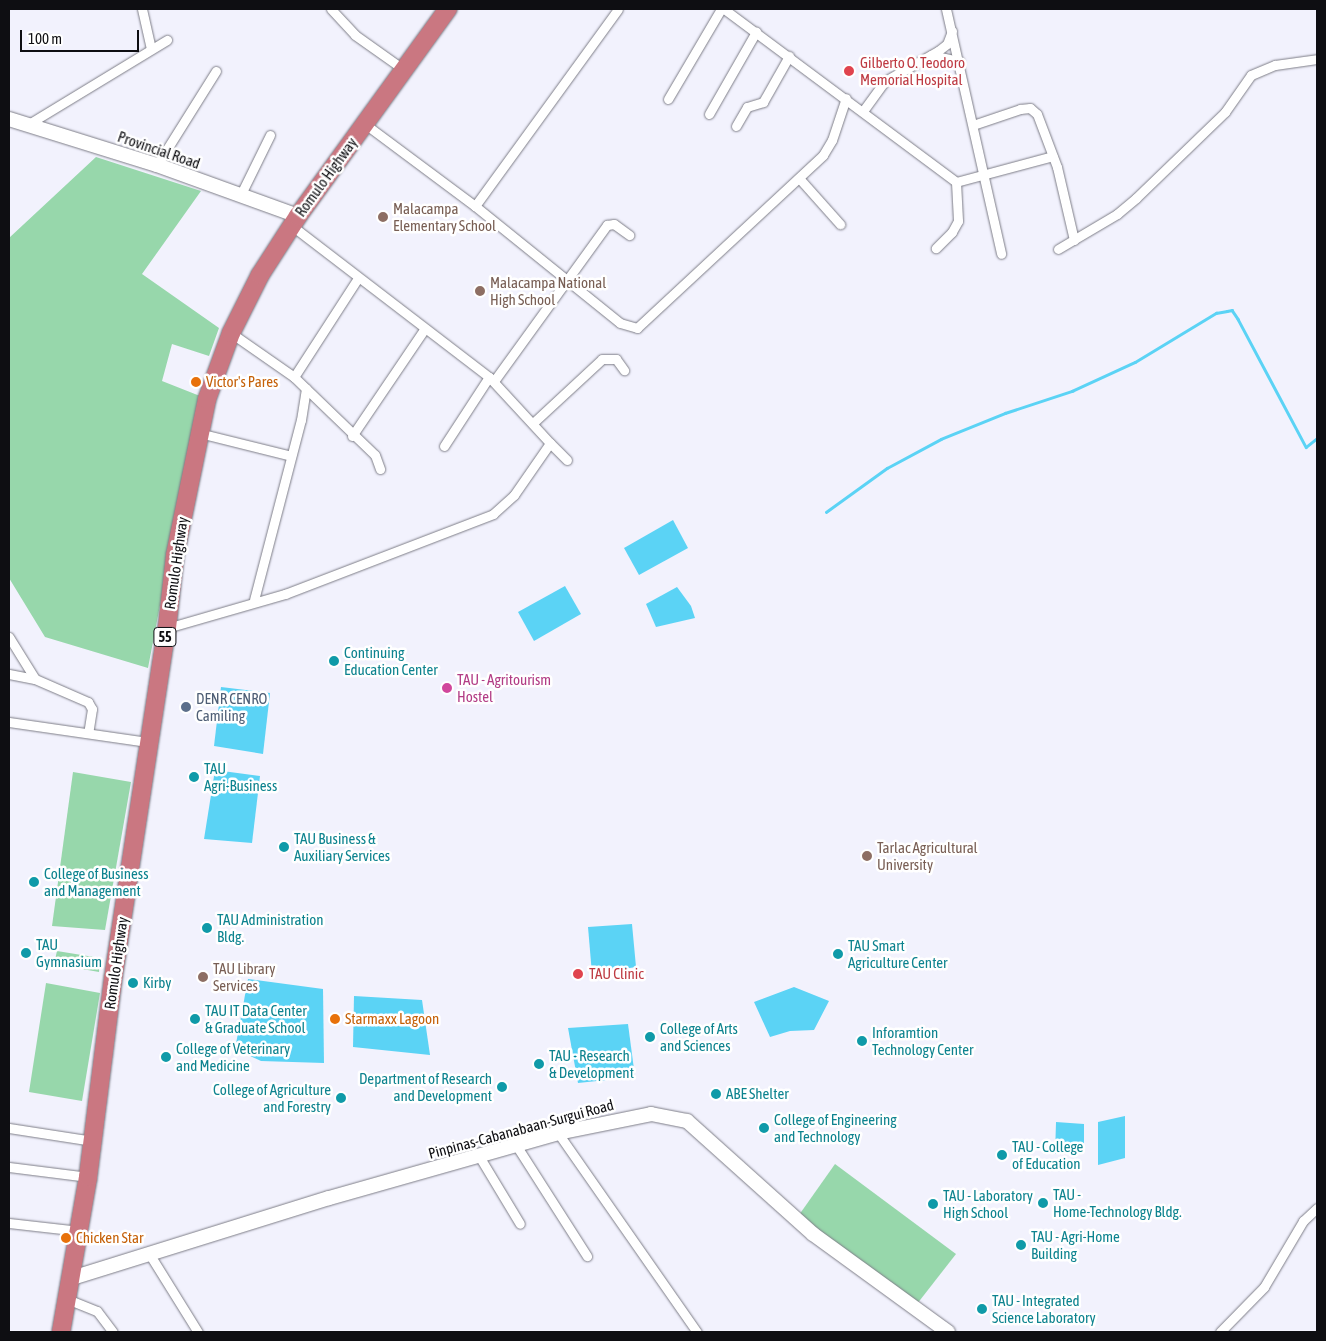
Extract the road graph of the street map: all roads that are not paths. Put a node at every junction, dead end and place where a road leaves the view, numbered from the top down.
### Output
1 (142, 9) edge
2 (331, 9) edge
3 (448, 9) edge
4 (618, 9) edge
5 (722, 9) edge
6 (946, 9) edge
7 (952, 31) junction
8 (756, 32) junction
9 (167, 40) dead end
10 (151, 50) junction
11 (931, 55) junction
12 (789, 56) junction
13 (1317, 59) edge
14 (958, 61) junction
15 (403, 69) junction
16 (216, 71) dead end
17 (846, 98) junction
18 (668, 99) dead end
19 (863, 111) junction
20 (709, 114) dead end
21 (9, 119) edge
22 (365, 124) junction
23 (27, 125) junction
24 (974, 125) junction
25 (736, 126) dead end
26 (270, 135) dead end
27 (1054, 156) junction
28 (157, 165) junction
29 (984, 173) junction
30 (799, 178) junction
31 (956, 182) junction
32 (240, 196) junction
33 (475, 206) junction
34 (295, 221) junction
35 (840, 224) dead end
36 (629, 235) dead end
37 (1074, 240) junction
38 (936, 248) dead end
39 (1058, 249) dead end
40 (1001, 254) dead end
41 (358, 278) junction
42 (566, 278) junction
43 (425, 328) junction
44 (231, 333) junction
45 (624, 370) dead end
46 (294, 377) junction
47 (491, 379) junction
48 (306, 388) junction
49 (532, 423) junction
50 (198, 433) junction
51 (352, 436) junction
52 (550, 442) junction
53 (444, 446) dead end
54 (291, 456) junction
55 (567, 460) dead end
56 (380, 469) dead end
57 (254, 600) junction
58 (167, 628) junction
59 (9, 637) edge
60 (9, 674) edge
61 (35, 678) junction
62 (9, 722) edge
63 (88, 733) junction
64 (148, 742) junction
65 (9, 1128) edge
66 (558, 1133) junction
67 (93, 1141) junction
68 (516, 1145) junction
69 (479, 1156) junction
70 (9, 1167) edge
71 (88, 1177) junction
72 (1317, 1208) edge
73 (9, 1223) edge
74 (520, 1224) dead end
75 (80, 1230) junction
76 (150, 1255) junction
77 (587, 1256) dead end
78 (72, 1278) junction
79 (67, 1300) junction
80 (61, 1332) edge
81 (113, 1332) edge
82 (198, 1332) edge
83 (697, 1332) edge
84 (948, 1332) edge
85 (1220, 1332) edge

1 - 10 street
2 - 15 street
3 - 15 highway, Romulo Highway / 55
4 - 33 street
5 - 8 street
5 - 18 street
6 - 7 street
7 - 11 street
7 - 14 street
8 - 12 street
8 - 20 street
9 - 10 street
10 - 23 street
11 - 14 street
11 - 19 street
12 - 17 street
12 - 25 street
13 - 37 street
14 - 24 street
15 - 22 highway, Romulo Highway / 55
16 - 28 street
17 - 19 street
17 - 30 street
19 - 31 street
21 - 23 street, Provincial Road
22 - 33 street
22 - 34 highway, Romulo Highway / 55
23 - 28 street, Provincial Road
24 - 27 street
24 - 29 street
26 - 32 street
27 - 29 street
27 - 37 street
28 - 32 street, Provincial Road
29 - 31 street
29 - 40 street
30 - 35 street
30 - 42 street
31 - 38 street
32 - 34 street, Provincial Road
33 - 42 street
34 - 41 street
34 - 44 highway, Romulo Highway / 55
36 - 42 street
37 - 39 street
41 - 43 street
41 - 46 street
42 - 47 street
43 - 47 street
43 - 51 street
44 - 46 street
44 - 50 highway, Romulo Highway / 55
45 - 49 street
46 - 48 street
47 - 49 street
47 - 53 street
48 - 51 street
48 - 54 street
49 - 52 street
50 - 54 street
50 - 58 highway, Romulo Highway / 55
51 - 56 street
52 - 55 street
52 - 57 street
54 - 57 street
57 - 58 street
58 - 64 highway, Romulo Highway / 55
59 - 61 street
60 - 61 street
61 - 63 street
62 - 63 street
63 - 64 street
64 - 67 highway, Romulo Highway / 55
65 - 67 street
66 - 68 street, Pinpinas-Cabanabaan-Surgui Road
66 - 83 street
66 - 84 street, Pinpinas-Cabanabaan-Surgui Road
67 - 71 highway, Romulo Highway / 55
68 - 69 street, Pinpinas-Cabanabaan-Surgui Road
68 - 77 street
69 - 74 street
69 - 76 street, Pinpinas-Cabanabaan-Surgui Road
70 - 71 street
71 - 75 highway, Romulo Highway / 55
72 - 85 street
73 - 75 street
75 - 78 highway, Romulo Highway / 55
76 - 78 street, Pinpinas-Cabanabaan-Surgui Road
76 - 82 street
78 - 79 highway, Romulo Highway / 55
79 - 80 highway, Romulo Highway / 55
79 - 81 street

